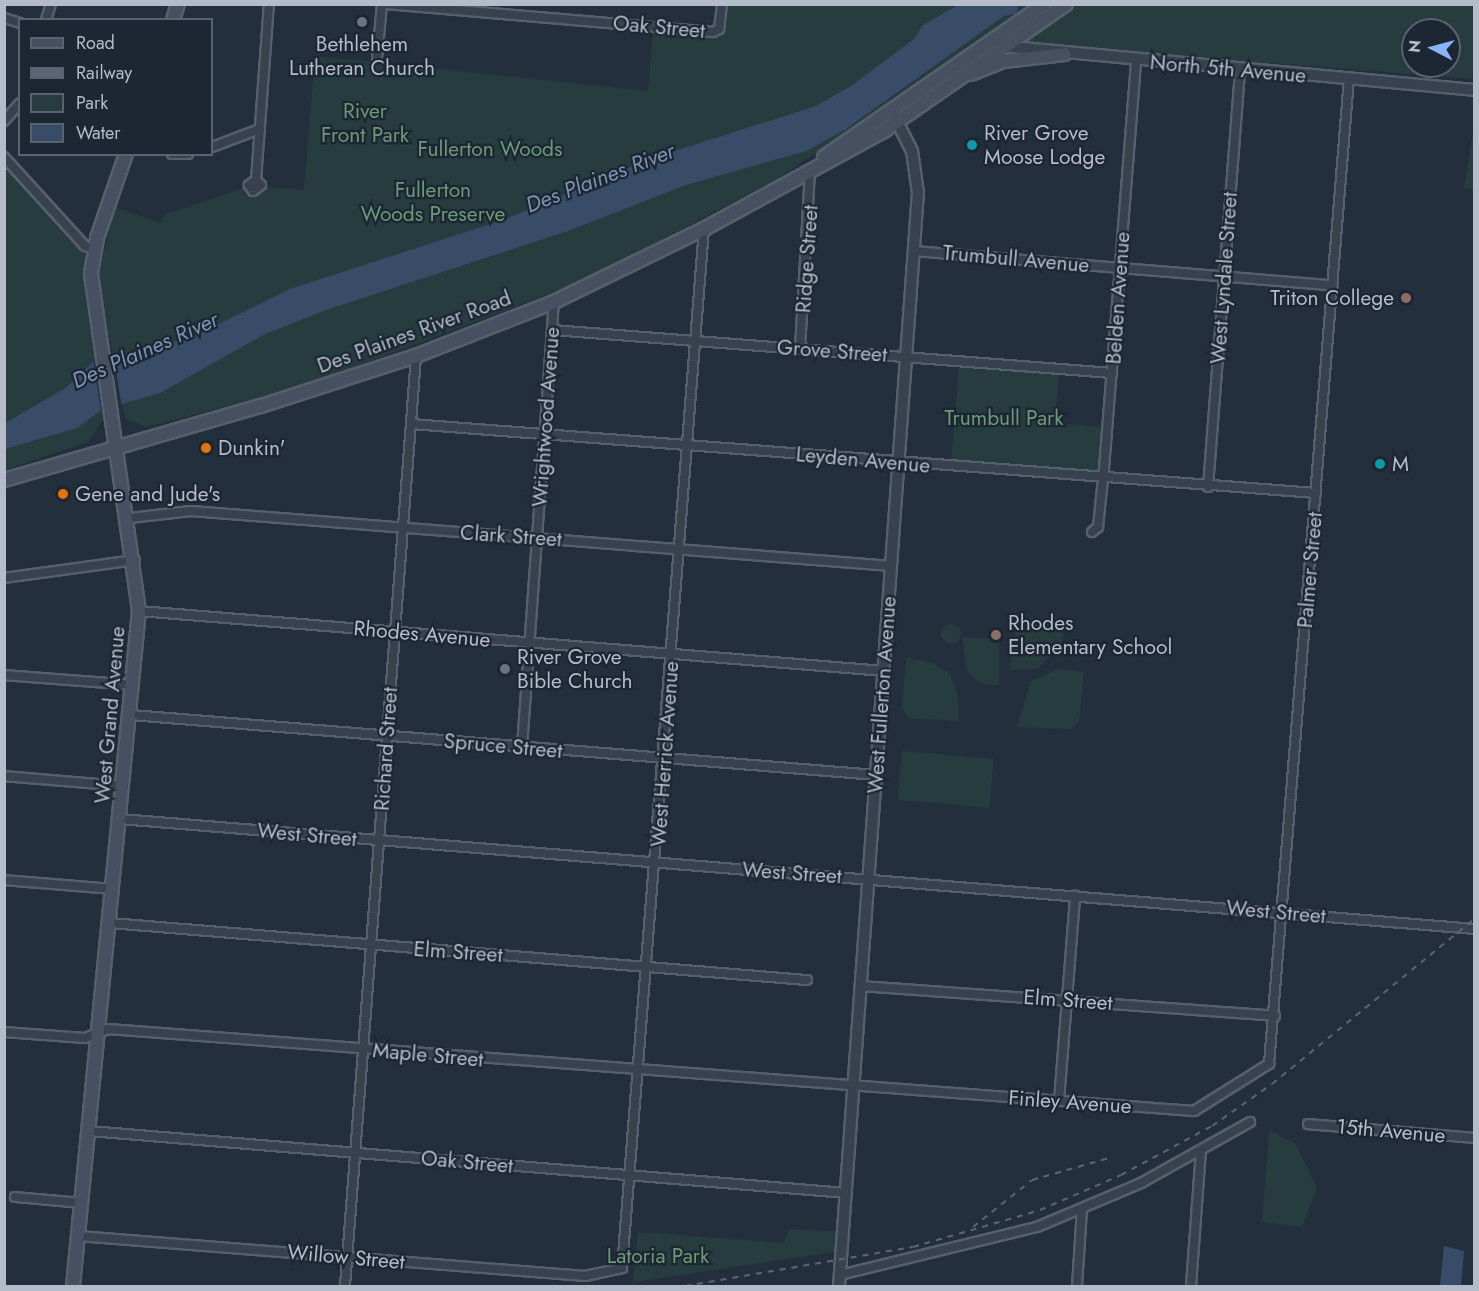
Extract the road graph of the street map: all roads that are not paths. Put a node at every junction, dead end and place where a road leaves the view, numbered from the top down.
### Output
1 (268, 4) edge
2 (384, 4) edge
3 (722, 4) edge
4 (1044, 4) edge
5 (1066, 4) edge
6 (447, 7) edge
7 (982, 45) junction
8 (1001, 46) junction
9 (1065, 54) junction
10 (377, 58) dead end
11 (1136, 61) junction
12 (1240, 69) junction
13 (1349, 79) junction
14 (951, 83) junction
15 (1474, 90) edge
16 (18, 105) edge
17 (891, 110) junction
18 (4, 121) edge
19 (897, 122) junction
20 (260, 129) junction
21 (213, 147) edge
22 (125, 156) edge
23 (4, 157) edge
24 (813, 167) junction
25 (256, 180) dead end
26 (704, 229) junction
27 (94, 249) junction
28 (915, 251) junction
29 (1120, 268) junction
30 (1224, 276) junction
31 (1333, 285) junction
32 (554, 302) junction
33 (552, 330) junction
34 (696, 341) junction
35 (800, 349) junction
36 (416, 356) junction
37 (907, 357) junction
38 (1112, 373) junction
39 (411, 424) junction
40 (544, 435) junction
41 (118, 444) junction
42 (688, 445) junction
43 (899, 463) junction
44 (1102, 479) junction
45 (4, 480) edge
46 (1208, 487) junction
47 (1316, 494) junction
48 (130, 518) junction
49 (403, 528) junction
50 (1092, 532) dead end
51 (537, 538) junction
52 (680, 550) junction
53 (135, 560) junction
54 (892, 566) junction
55 (4, 578) edge
56 (139, 611) junction
57 (395, 631) junction
58 (530, 643) junction
59 (672, 654) junction
60 (884, 671) junction
61 (4, 675) edge
62 (134, 685) junction
63 (131, 715) junction
64 (387, 736) junction
65 (522, 747) junction
66 (664, 759) junction
67 (876, 775) junction
68 (4, 776) edge
69 (124, 786) junction
70 (120, 819) junction
71 (379, 841) junction
72 (656, 863) junction
73 (869, 879) junction
74 (4, 880) edge
75 (113, 889) junction
76 (1075, 896) junction
77 (1283, 912) junction
78 (110, 923) junction
79 (1474, 929) edge
80 (371, 945) junction
81 (649, 967) junction
82 (807, 980) dead end
83 (861, 986) junction
84 (1067, 1000) junction
85 (1275, 1016) junction
86 (4, 1032) edge
87 (99, 1033) junction
88 (363, 1050) junction
89 (1272, 1061) joint
90 (640, 1072) junction
91 (854, 1088) junction
92 (1059, 1101) junction
93 (1250, 1122) dead end
94 (1308, 1124) dead end
95 (89, 1131) junction
96 (1474, 1138) edge
97 (1201, 1150) junction
98 (356, 1153) junction
99 (632, 1175) junction
100 (846, 1193) junction
101 (15, 1197) dead end
102 (81, 1203) junction
103 (1082, 1209) junction
104 (78, 1236) junction
105 (347, 1258) junction
106 (614, 1273) joint
107 (839, 1281) edge
108 (73, 1287) edge
109 (345, 1287) edge
110 (1077, 1287) edge
111 (1191, 1287) edge

1 - 20 street
2 - 6 street, Oak Street
2 - 10 street
3 - 6 street, Oak Street
4 - 7 main road, Des Plaines River Road
5 - 8 main road, Des Plaines River Road
7 - 8 street, North 5th Avenue
7 - 17 main road, Des Plaines River Road
8 - 9 street, North 5th Avenue
8 - 14 main road, Des Plaines River Road
9 - 11 street, North 5th Avenue
9 - 14 main road
11 - 12 street, North 5th Avenue
11 - 29 street, Belden Avenue
12 - 13 street, North 5th Avenue
12 - 30 street, West Lyndale Street
13 - 15 street, North 5th Avenue
13 - 31 street, Palmer Street
14 - 19 main road, Des Plaines River Road
16 - 18 street
17 - 19 street, West Fullerton Avenue
17 - 24 main road, Des Plaines River Road
19 - 24 main road, Des Plaines River Road
19 - 28 street, West Fullerton Avenue
20 - 21 street
20 - 25 street
22 - 27 main road, West Grand Avenue
23 - 27 street
24 - 26 main road, Des Plaines River Road
24 - 35 street, Ridge Street
26 - 32 main road, Des Plaines River Road
26 - 34 street, West Herrick Avenue
27 - 41 main road, West Grand Avenue
28 - 29 street, Trumbull Avenue
28 - 37 street, West Fullerton Avenue
29 - 30 street, Trumbull Avenue
29 - 38 street, Belden Avenue
30 - 31 street, Trumbull Avenue
30 - 46 street, West Lyndale Street
31 - 47 street, Palmer Street
32 - 33 street, Wrightwood Avenue
32 - 36 main road, Des Plaines River Road
33 - 34 street, Grove Street
33 - 40 street, Wrightwood Avenue
34 - 35 street, Grove Street
34 - 42 street, West Herrick Avenue
35 - 37 street, Grove Street
36 - 39 street, Richard Street
36 - 41 main road, Des Plaines River Road
37 - 38 street, Grove Street
37 - 43 street, West Fullerton Avenue
38 - 44 street, Belden Avenue
39 - 40 street, Leyden Avenue
39 - 49 street, Richard Street
40 - 42 street, Leyden Avenue
40 - 51 street, Wrightwood Avenue
41 - 45 main road, Des Plaines River Road
41 - 48 main road, West Grand Avenue
42 - 43 street, Leyden Avenue
42 - 52 street, West Herrick Avenue
43 - 44 street, Leyden Avenue
43 - 54 street, West Fullerton Avenue
44 - 46 street, Leyden Avenue
44 - 50 street, Belden Avenue
46 - 47 street, Leyden Avenue
47 - 77 street, Palmer Street
48 - 49 street, Clark Street
48 - 53 main road, West Grand Avenue
49 - 51 street, Clark Street
49 - 57 street, Richard Street
51 - 52 street, Clark Street
51 - 58 street, Wrightwood Avenue
52 - 54 street, Clark Street
52 - 59 street, West Herrick Avenue
53 - 55 street
53 - 56 main road, West Grand Avenue
54 - 60 street, West Fullerton Avenue
56 - 57 street, Rhodes Avenue
56 - 62 main road, West Grand Avenue
57 - 58 street, Rhodes Avenue
57 - 64 street, Richard Street
58 - 59 street, Rhodes Avenue
58 - 65 street, Wrightwood Avenue
59 - 60 street, Rhodes Avenue
59 - 66 street, West Herrick Avenue
60 - 67 street, West Fullerton Avenue
61 - 62 street
62 - 63 main road, West Grand Avenue
63 - 64 street, Spruce Street
63 - 69 main road, West Grand Avenue
64 - 65 street, Spruce Street
64 - 71 street, Richard Street
65 - 66 street, Spruce Street
66 - 67 street, Spruce Street
66 - 72 street, West Herrick Avenue
67 - 73 street, West Fullerton Avenue
68 - 69 street
69 - 70 main road, West Grand Avenue
70 - 71 street, West Street
70 - 75 main road, West Grand Avenue
71 - 72 street, West Street
71 - 80 street, Richard Street
72 - 73 street, West Street
72 - 81 street, West Herrick Avenue
73 - 76 street, West Street
73 - 83 street, West Fullerton Avenue
74 - 75 street
75 - 78 main road, West Grand Avenue
76 - 77 street, West Street
76 - 84 street
77 - 79 street, West Street
77 - 85 street, Palmer Street
78 - 80 street, Elm Street
78 - 87 main road, West Grand Avenue
80 - 81 street, Elm Street
80 - 88 street, Richard Street
81 - 82 street, Elm Street
81 - 90 street, West Herrick Avenue
83 - 84 street, Elm Street
83 - 91 street, West Fullerton Avenue
84 - 85 street, Elm Street
84 - 92 street
85 - 89 street, Palmer Street
86 - 87 street, Maple Street
87 - 88 street, Maple Street
87 - 95 main road, West Grand Avenue
88 - 90 street, Maple Street
88 - 98 street, Richard Street
89 - 92 street, Finley Avenue
90 - 91 street, Maple Street
90 - 99 street, West Herrick Avenue
91 - 92 street, Finley Avenue
91 - 100 street, West Fullerton Avenue
93 - 97 street
94 - 96 street, 15th Avenue
95 - 98 street, Oak Street
95 - 102 main road, West Grand Avenue
97 - 103 street
97 - 111 street
98 - 99 street, Oak Street
98 - 105 street, Richard Street
99 - 100 street, Oak Street
99 - 106 street, West Herrick Avenue
100 - 107 street, West Fullerton Avenue
101 - 102 street
102 - 104 main road, West Grand Avenue
103 - 107 street
103 - 110 street
104 - 105 street, Willow Street
104 - 108 main road, West Grand Avenue
105 - 106 street, Willow Street
105 - 109 street, Richard Street

